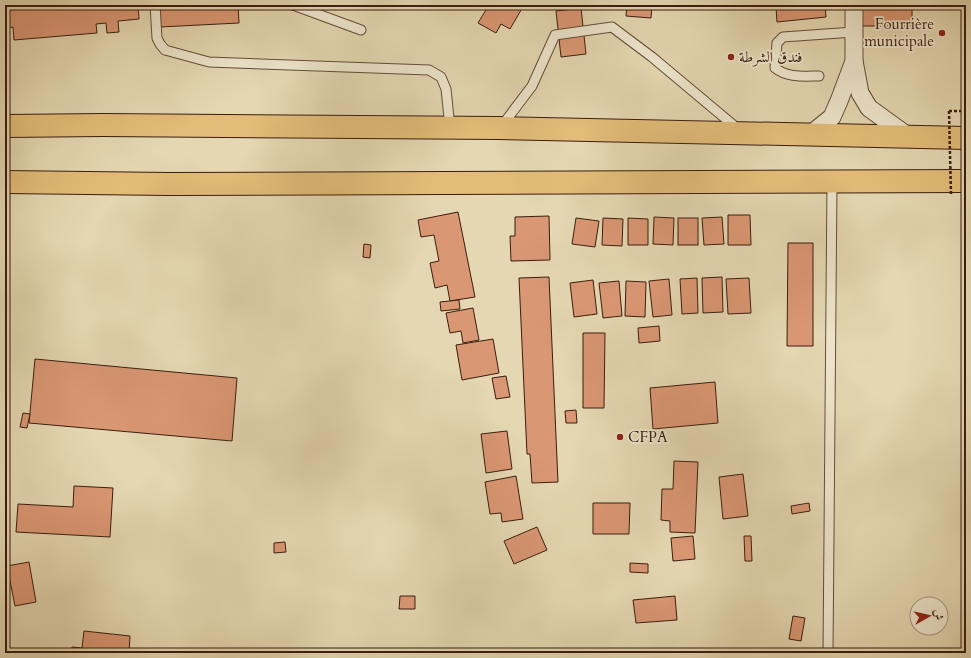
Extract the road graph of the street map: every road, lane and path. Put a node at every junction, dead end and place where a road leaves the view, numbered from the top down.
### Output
1 (155, 5) edge
2 (293, 5) edge
3 (854, 5) edge
4 (361, 30) dead end
5 (854, 32) junction
6 (854, 61) junction
7 (819, 76) dead end
8 (966, 112) edge
9 (5, 126) edge
10 (450, 128) junction
11 (500, 128) junction
12 (742, 132) junction
13 (811, 134) junction
14 (908, 136) junction
15 (966, 138) edge
16 (5, 182) edge
17 (832, 182) junction
18 (958, 188) edge
19 (828, 653) edge

1 - 10 lane
2 - 4 lane
3 - 5 street
5 - 6 street
5 - 7 lane
6 - 13 street
6 - 14 street
8 - 18 path, bridge
9 - 10 highway
10 - 11 highway
11 - 12 highway
11 - 12 lane
12 - 13 highway
13 - 14 highway
14 - 15 highway
16 - 17 highway
17 - 18 highway
17 - 19 lane

